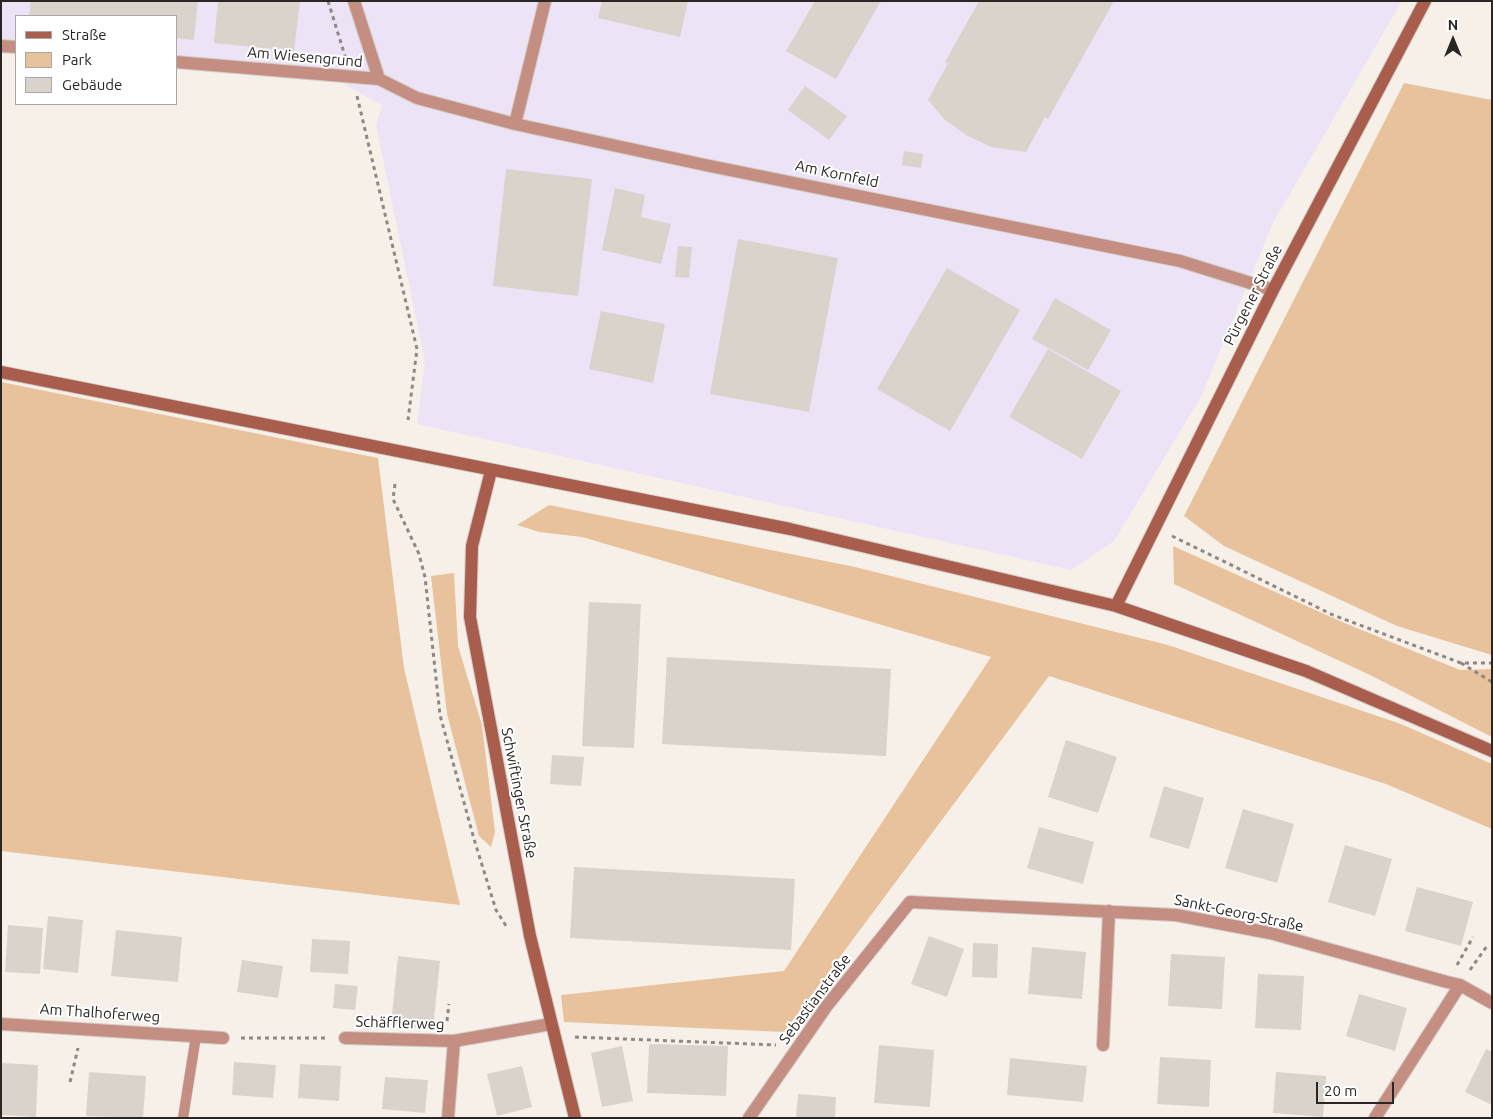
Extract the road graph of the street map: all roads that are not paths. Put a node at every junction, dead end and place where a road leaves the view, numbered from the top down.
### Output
1 (354, 1) edge
2 (545, 1) edge
3 (1425, 1) edge
4 (1, 46) edge
5 (15, 47) edge
6 (178, 62) edge
7 (379, 80) junction
8 (515, 124) junction
9 (1273, 290) junction
10 (1, 372) edge
11 (491, 470) junction
12 (1116, 606) junction
13 (1492, 751) edge
14 (910, 902) joint
15 (1109, 911) junction
16 (1454, 983) junction
17 (1492, 1003) edge
18 (1, 1024) edge
19 (552, 1030) junction
20 (196, 1036) junction
21 (223, 1038) road end
22 (345, 1038) road end
23 (454, 1041) junction
24 (1102, 1045) dead end
25 (184, 1118) edge
26 (448, 1118) edge
27 (575, 1118) edge
28 (749, 1118) edge
29 (1375, 1118) edge

1 - 7 street, Am Wiesengrund
2 - 8 street
3 - 9 main road, Pürgener Straße
4 - 5 street
6 - 7 street, Am Wiesengrund
7 - 8 street, Am Kornfeld
8 - 9 street, Am Kornfeld
9 - 12 main road, Pürgener Straße
10 - 11 main road
11 - 12 main road
11 - 19 main road, Schwiftinger Straße
12 - 13 main road
14 - 15 street, Sankt-Georg-Straße
14 - 28 street, Sebastianstraße
15 - 16 street, Sankt-Georg-Straße
15 - 24 street
16 - 17 street, Sankt-Georg-Straße
16 - 29 street
18 - 20 street, Am Thalhoferweg
19 - 23 street, Schäfflerweg
19 - 27 main road, Schwiftinger Straße
20 - 21 street, Am Thalhoferweg
20 - 25 lane
22 - 23 street, Schäfflerweg
23 - 26 street, Schäfflerweg

